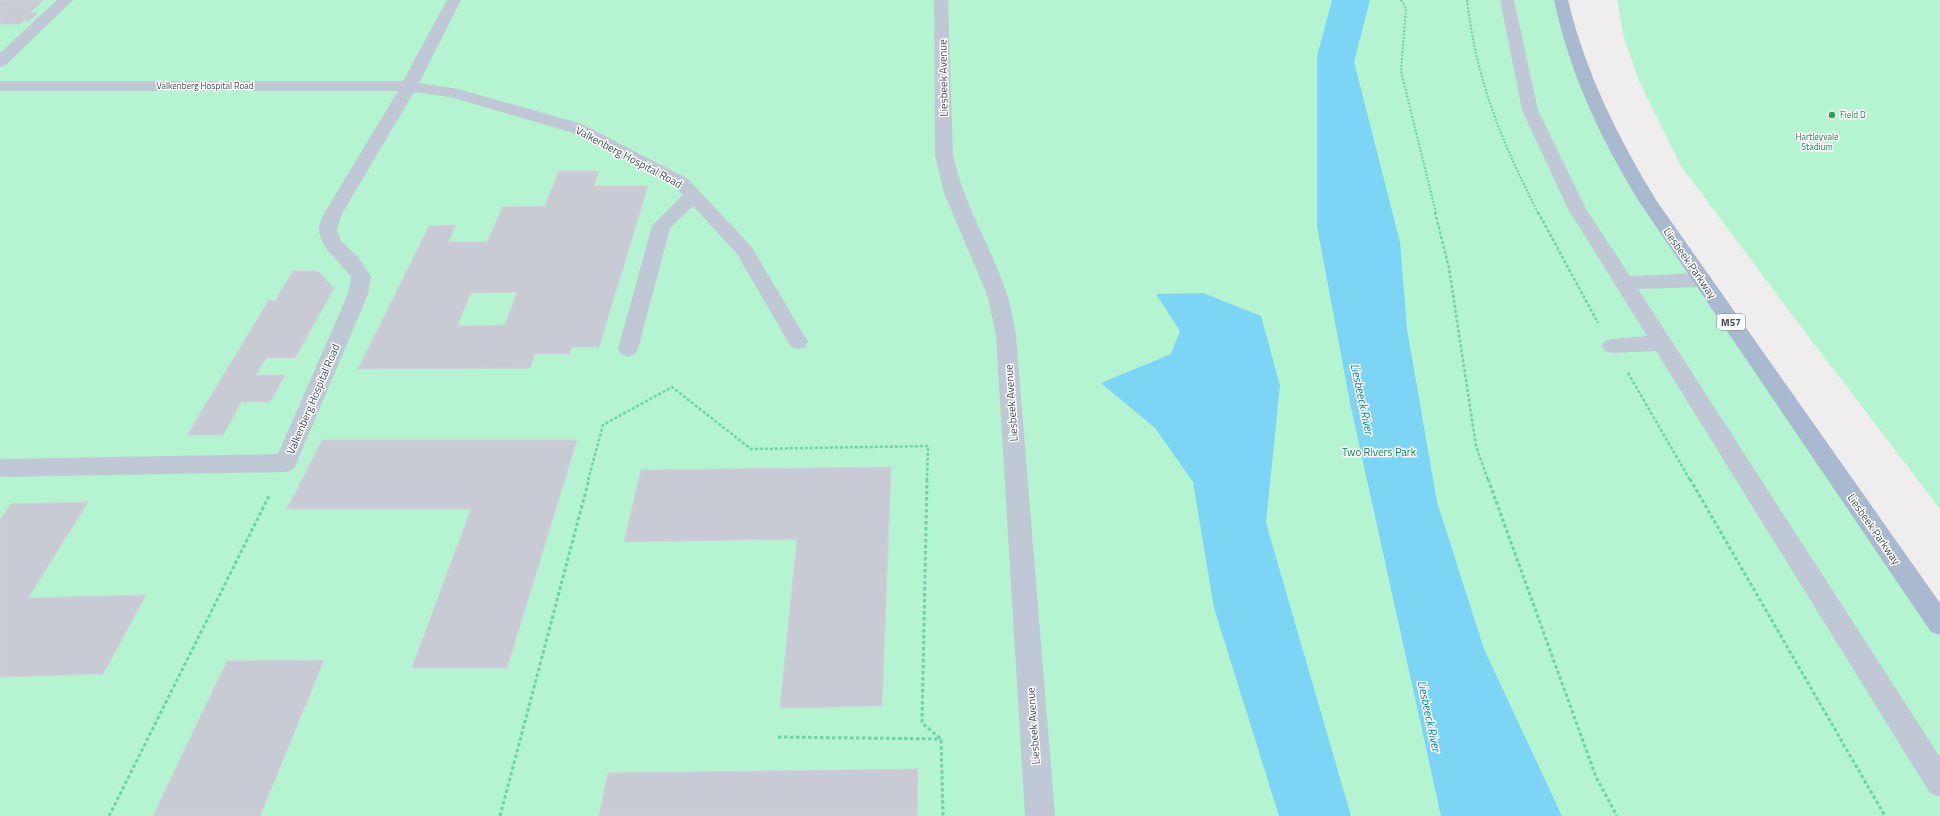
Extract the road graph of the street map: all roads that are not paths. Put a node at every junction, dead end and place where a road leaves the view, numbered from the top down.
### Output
1 (66, 0) edge
2 (454, 0) edge
3 (941, 0) edge
4 (1507, 0) edge
5 (1561, 0) edge
6 (0, 62) edge
7 (0, 86) edge
8 (409, 86) junction
9 (694, 195) junction
10 (1702, 280) junction
11 (1624, 283) junction
12 (798, 342) dead end
13 (1662, 343) junction
14 (1612, 346) road end
15 (628, 350) dead end
16 (0, 468) edge
17 (1940, 624) edge
18 (1940, 783) edge
19 (1040, 816) edge

1 - 6 lane
2 - 8 lane, Valkenberg Hospital Road
3 - 19 lane, Liesbeek Avenue
4 - 11 lane
5 - 10 main road, Liesbeek Parkway / M57
7 - 8 lane, Valkenberg Hospital Road
8 - 9 lane, Valkenberg Hospital Road
8 - 16 lane, Valkenberg Hospital Road
9 - 12 lane, Valkenberg Hospital Road
9 - 15 lane
10 - 11 lane
10 - 17 main road, Liesbeek Parkway / M57
11 - 13 lane
13 - 14 lane
13 - 18 lane

